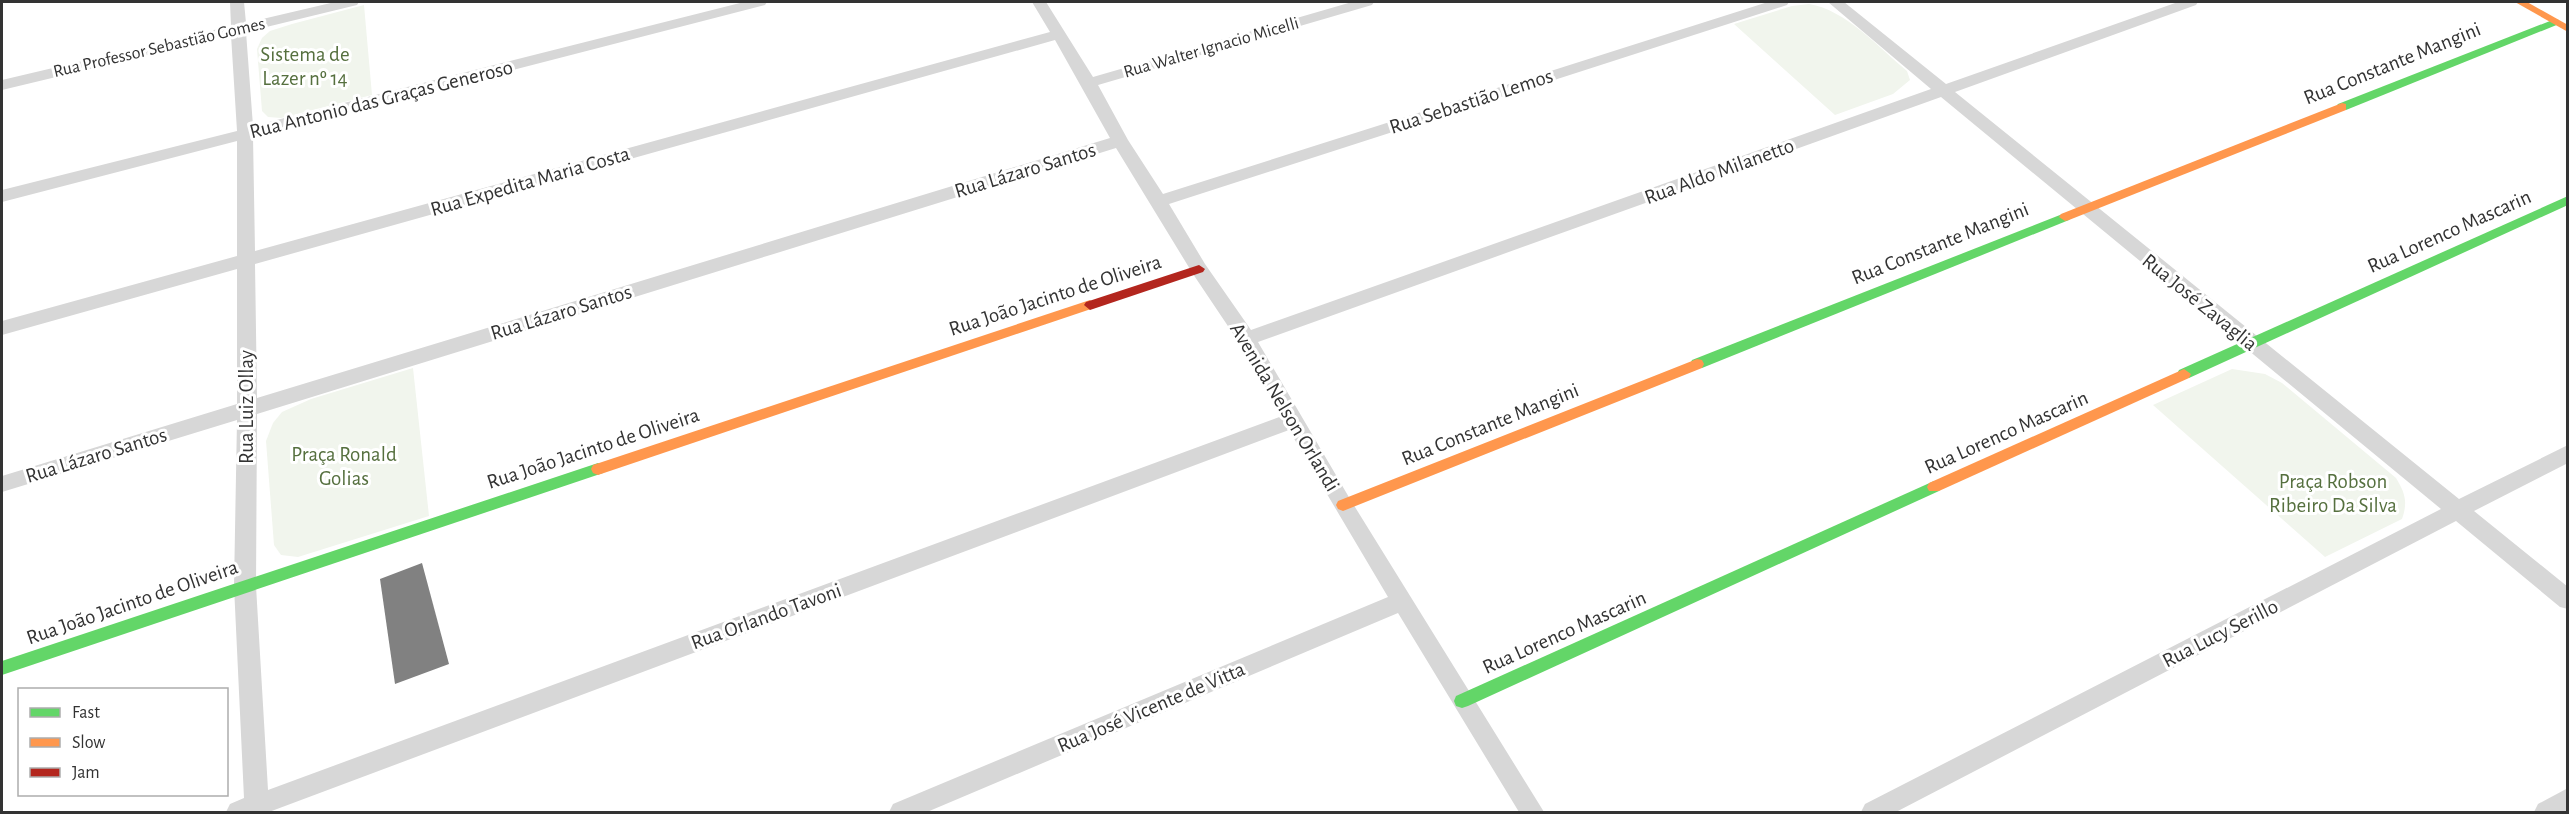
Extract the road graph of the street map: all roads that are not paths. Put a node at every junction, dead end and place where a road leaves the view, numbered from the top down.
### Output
1 (237, 2) edge
2 (352, 2) edge
3 (760, 2) edge
4 (1039, 2) edge
5 (1367, 2) edge
6 (1782, 2) edge
7 (1835, 2) edge
8 (2191, 2) edge
9 (2520, 2) edge
10 (2555, 22) junction
11 (238, 28) junction
12 (2568, 29) edge
13 (1058, 34) junction
14 (1089, 83) junction
15 (2, 85) edge
16 (1943, 92) junction
17 (245, 134) junction
18 (1120, 141) junction
19 (2, 196) edge
20 (2568, 200) edge
21 (1159, 201) junction
22 (2085, 207) junction
23 (245, 260) junction
24 (1199, 269) junction
25 (2, 328) edge
26 (1247, 339) junction
27 (2252, 343) junction
28 (247, 408) junction
29 (1294, 420) junction
30 (2568, 453) edge
31 (2, 484) edge
32 (1343, 505) junction
33 (2456, 511) junction
34 (245, 586) junction
35 (2568, 600) edge
36 (1402, 601) junction
37 (2, 668) edge
38 (1462, 701) junction
39 (2568, 800) edge
40 (251, 810) edge
41 (901, 813) edge
42 (1532, 813) edge
43 (1873, 813) edge
44 (2546, 813) edge

1 - 11 street, Rua Luiz Ollay
2 - 11 street, Rua Professor Sebastião Gomes
3 - 17 street, Rua Antonio das Graças Generoso
4 - 13 street, Avenida Nelson Orlandi
5 - 14 street, Rua Walter Ignacio Micelli
6 - 21 street, Rua Sebastião Lemos
7 - 16 street, Rua José Zavaglia
8 - 16 street, Rua Aldo Milanetto
9 - 10 street
10 - 12 street
10 - 22 street, Rua Constante Mangini
11 - 15 street, Rua Professor Sebastião Gomes
11 - 17 street, Rua Luiz Ollay
13 - 14 street, Avenida Nelson Orlandi
13 - 23 street, Rua Expedita Maria Costa
14 - 18 street, Avenida Nelson Orlandi
16 - 22 street, Rua José Zavaglia
16 - 26 street, Rua Aldo Milanetto
17 - 19 street, Rua Antonio das Graças Generoso
17 - 23 street, Rua Luiz Ollay
18 - 21 street, Avenida Nelson Orlandi
18 - 28 street, Rua Lázaro Santos
20 - 27 street, Rua Lorenco Mascarin
21 - 24 street, Avenida Nelson Orlandi
22 - 27 street, Rua José Zavaglia
22 - 32 street, Rua Constante Mangini
23 - 25 street, Rua Expedita Maria Costa
23 - 28 street, Rua Luiz Ollay
24 - 26 street, Avenida Nelson Orlandi
24 - 34 street, Rua João Jacinto de Oliveira
26 - 29 street, Avenida Nelson Orlandi
27 - 33 street, Rua José Zavaglia
27 - 38 street, Rua Lorenco Mascarin
28 - 31 street, Rua Lázaro Santos
28 - 34 street, Rua Luiz Ollay
29 - 32 street, Avenida Nelson Orlandi
29 - 40 street, Rua Orlando Tavoni
30 - 33 street, Rua Lucy Serillo
32 - 36 street, Avenida Nelson Orlandi
33 - 35 street, Rua José Zavaglia
33 - 43 street, Rua Lucy Serillo
34 - 37 street, Rua João Jacinto de Oliveira
34 - 40 street, Rua Luiz Ollay
36 - 38 street, Avenida Nelson Orlandi
36 - 41 street, Rua José Vicente de Vitta
38 - 42 street, Avenida Nelson Orlandi
39 - 44 street

